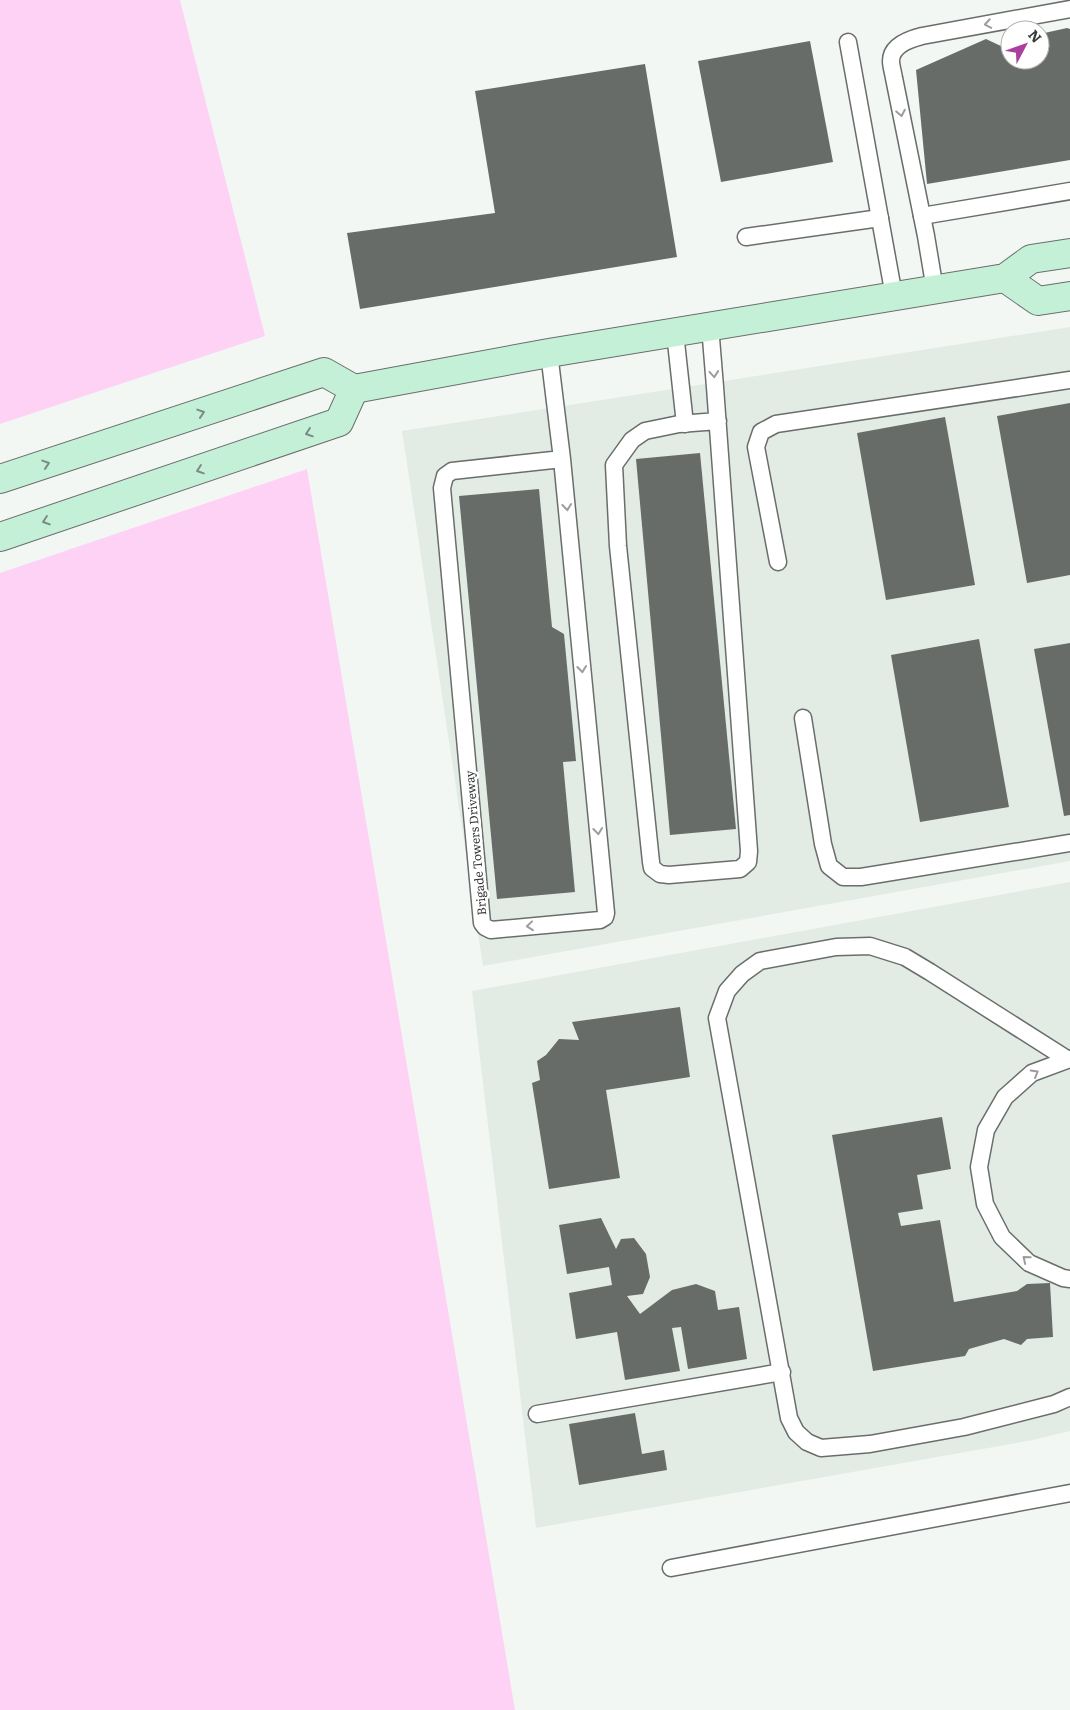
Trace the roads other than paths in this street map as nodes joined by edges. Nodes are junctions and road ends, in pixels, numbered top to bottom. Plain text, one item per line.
1 (1070, 9) edge
2 (848, 42) dead end
3 (1070, 191) edge
4 (922, 216) junction
5 (880, 218) junction
6 (746, 237) dead end
7 (1070, 253) edge
8 (1005, 278) junction
9 (935, 290) junction
10 (894, 296) junction
11 (1070, 296) edge
12 (710, 326) junction
13 (674, 333) junction
14 (549, 353) junction
15 (1070, 380) edge
16 (354, 390) junction
17 (718, 421) junction
18 (685, 424) junction
19 (562, 459) junction
20 (0, 479) edge
21 (0, 537) edge
22 (778, 562) dead end
23 (803, 718) dead end
24 (1070, 843) edge
25 (1069, 1059) edge
26 (1070, 1279) edge
27 (782, 1372) junction
28 (1070, 1397) edge
29 (537, 1414) dead end
30 (1070, 1493) edge
31 (671, 1568) dead end

1 -> 4 lane
2 - 5 lane
3 - 4 lane
4 - 9 lane
5 - 6 lane
5 - 10 lane
7 - 8 street
8 - 9 street
8 - 11 street
9 - 10 street
10 - 12 street
12 - 13 street
12 -> 17 lane
13 - 14 street
13 - 18 lane
14 - 16 street
14 - 19 lane, Brigade Towers Driveway
15 - 22 lane
20 -> 16 street
16 -> 21 street
17 - 18 lane
17 - 18 lane
19 -> 19 lane, Brigade Towers Driveway
23 - 24 lane
26 -> 25 lane
25 - 27 lane
27 - 28 lane
27 - 29 lane
30 - 31 lane

